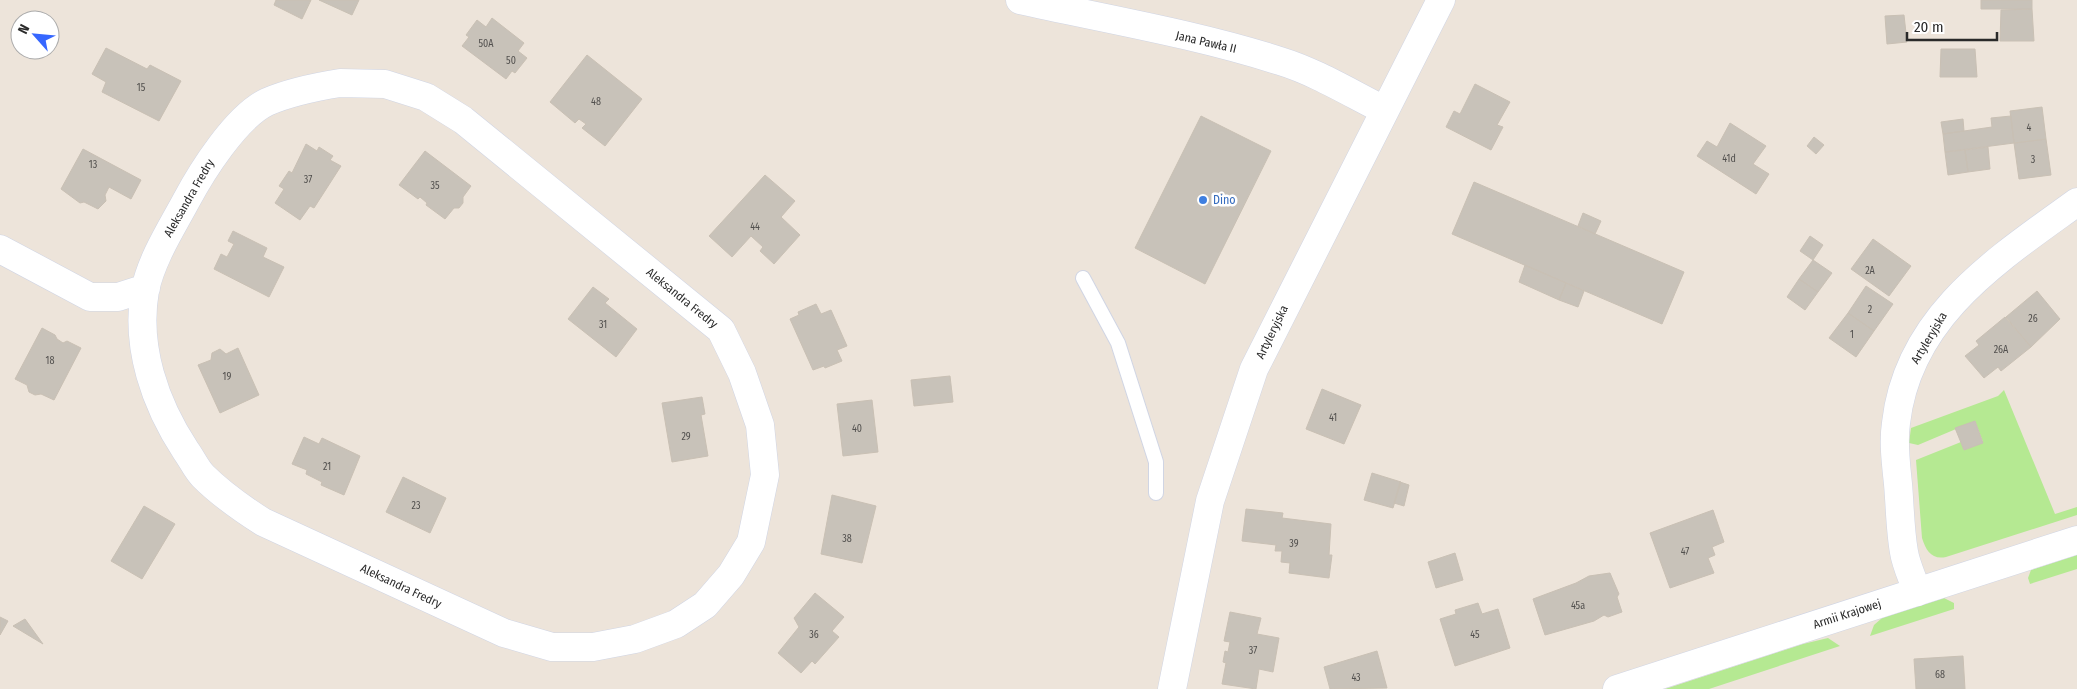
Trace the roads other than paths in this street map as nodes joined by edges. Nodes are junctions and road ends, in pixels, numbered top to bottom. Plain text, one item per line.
1 (1020, 0) edge
2 (1441, 0) edge
3 (1384, 110) junction
4 (2077, 202) edge
5 (0, 249) edge
6 (1084, 278) dead end
7 (146, 288) junction
8 (1156, 493) dead end
9 (2077, 540) edge
10 (1917, 592) junction
11 (1172, 689) edge
12 (1617, 689) edge

1 - 3 street, Jana Pawła II
2 - 3 street, Artyleryjska
3 - 11 street, Artyleryjska
4 - 10 street, Artyleryjska
5 - 7 street
6 - 8 lane
7 - 7 street, Aleksandra Fredry
9 - 10 street, Armii Krajowej
10 - 12 street, Armii Krajowej

